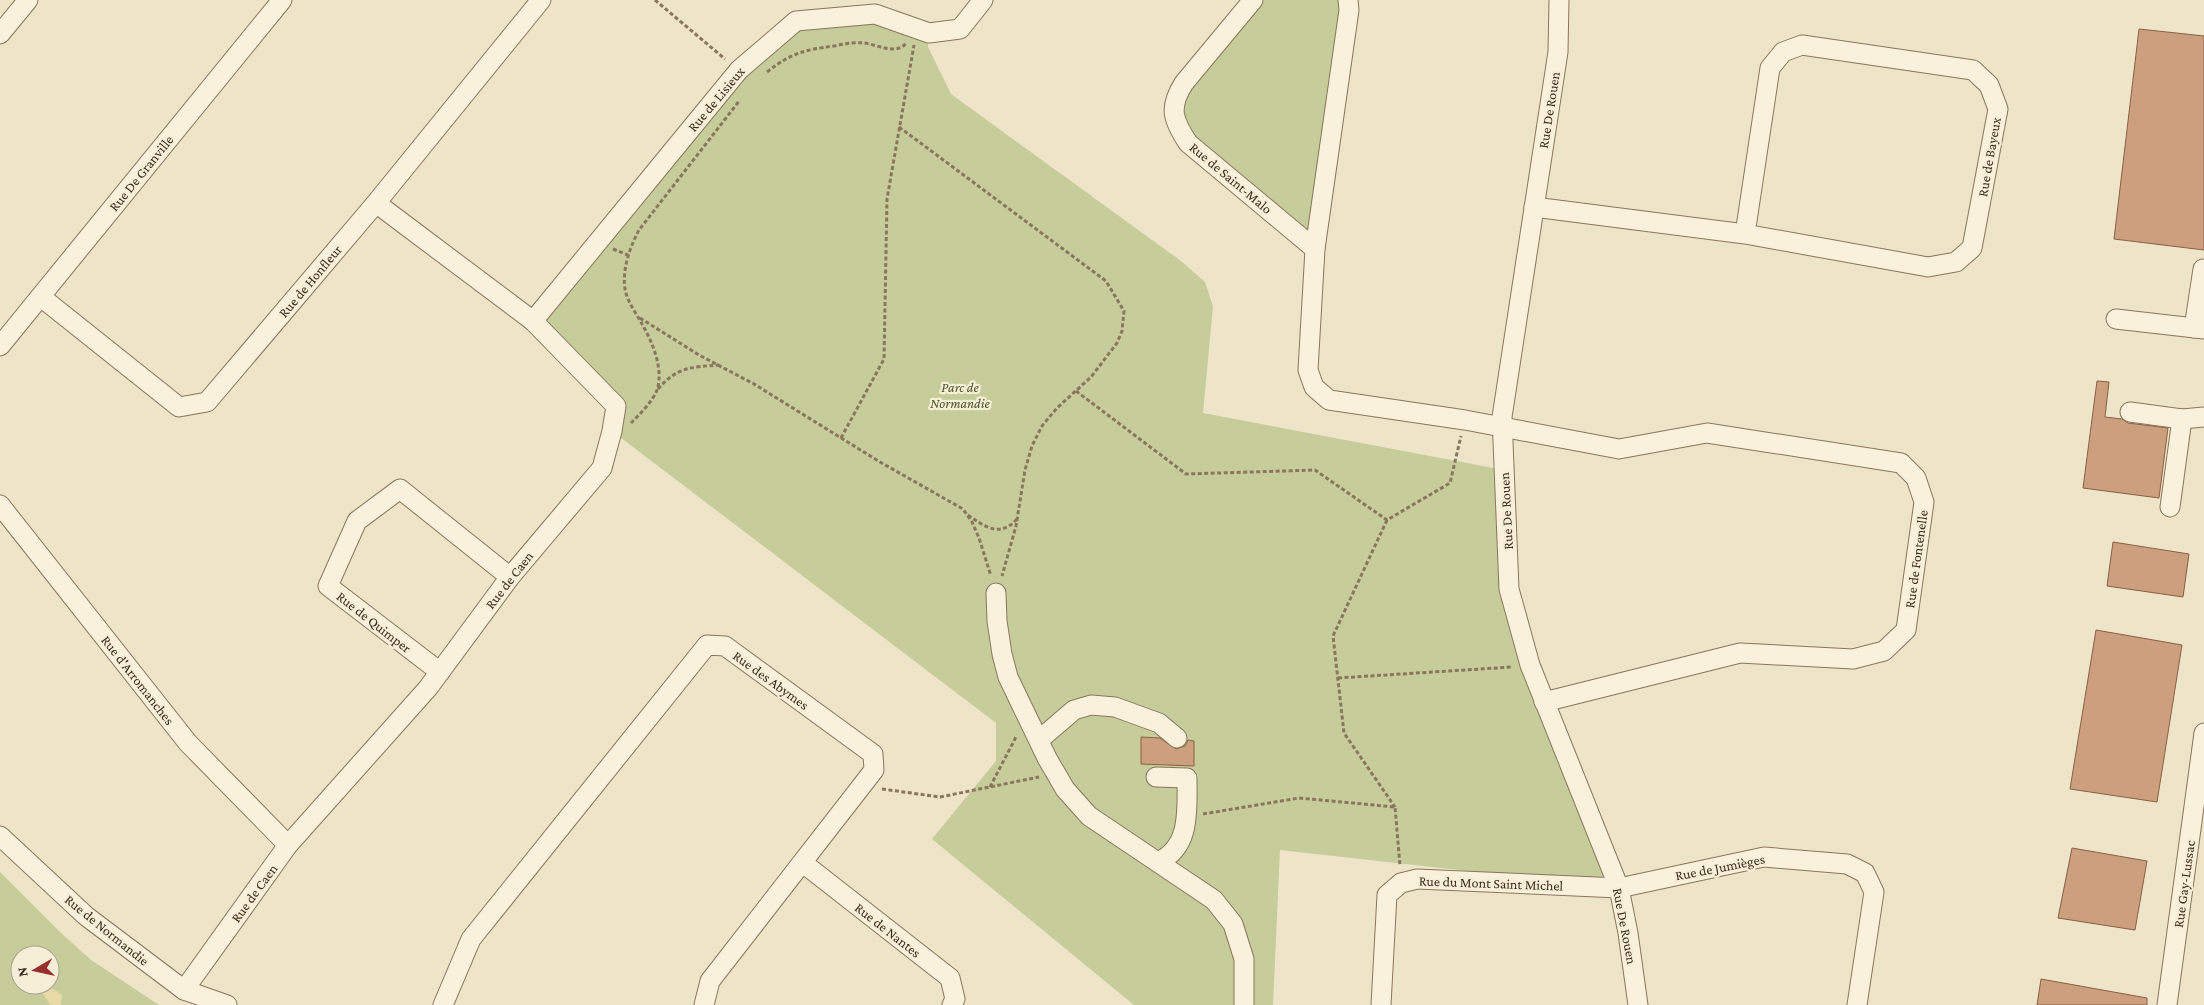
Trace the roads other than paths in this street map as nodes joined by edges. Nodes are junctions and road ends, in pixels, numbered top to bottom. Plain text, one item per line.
1 (28, 0) edge
2 (282, 0) edge
3 (541, 0) edge
4 (983, 0) edge
5 (1253, 0) edge
6 (1348, 0) edge
7 (1559, 0) edge
8 (0, 34) edge
9 (376, 203) junction
10 (1534, 207) junction
11 (1744, 234) junction
12 (1315, 249) junction
13 (2202, 269) dead end
14 (41, 297) junction
15 (2116, 319) dead end
16 (533, 321) junction
17 (2199, 329) edge
18 (0, 346) edge
19 (2130, 412) dead end
20 (2204, 417) edge
21 (2182, 418) junction
22 (1502, 427) junction
23 (0, 505) edge
24 (2170, 507) dead end
25 (510, 577) junction
26 (996, 593) road end
27 (440, 672) junction
28 (1544, 702) junction
29 (2204, 733) edge
30 (1177, 738) dead end
31 (1038, 740) junction
32 (1156, 777) dead end
33 (0, 836) edge
34 (288, 846) junction
35 (1158, 862) junction
36 (803, 863) junction
37 (1619, 888) junction
38 (184, 990) junction
39 (227, 1005) edge
40 (442, 1005) edge
41 (704, 1005) edge
42 (952, 1005) edge
43 (1244, 1005) edge
44 (1381, 1005) edge
45 (1638, 1005) edge
46 (1857, 1005) edge
47 (2167, 1005) edge

1 - 8 street
2 - 14 street, Rue De Granville
3 - 9 street, Rue de Honfleur
4 - 16 street, Rue de Lisieux
5 - 12 street, Rue de Saint-Malo
6 - 12 street
7 - 10 street, Rue De Rouen
9 - 14 street, Rue de Honfleur
9 - 16 street, Rue de Caen
10 - 11 street, Rue de Bayeux
10 - 22 street, Rue De Rouen
11 - 11 street, Rue de Bayeux
12 - 22 street
13 - 17 street
14 - 18 street, Rue De Granville
15 - 17 street
16 - 25 street, Rue de Caen
19 - 21 street
20 - 21 street
21 - 24 street
22 - 28 street, Rue De Rouen
22 - 28 street, Rue de Fontenelle
23 - 34 street, Rue d'Arromanches
25 - 27 street, Rue de Caen
25 - 27 street, Rue de Quimper
26 - 31 street
27 - 34 street, Rue de Caen
28 - 37 street, Rue De Rouen
29 - 47 street, Rue Gay-Lussac
30 - 31 street
31 - 35 street
32 - 35 street
33 - 38 street, Rue de Normandie
34 - 38 street, Rue de Caen
35 - 43 street
36 - 40 street, Rue des Abymes
36 - 41 street, Rue des Abymes
36 - 42 street, Rue de Nantes
37 - 44 street, Rue du Mont Saint Michel
37 - 45 street, Rue De Rouen
37 - 46 street, Rue de Jumièges
38 - 39 street, Rue de Normandie

